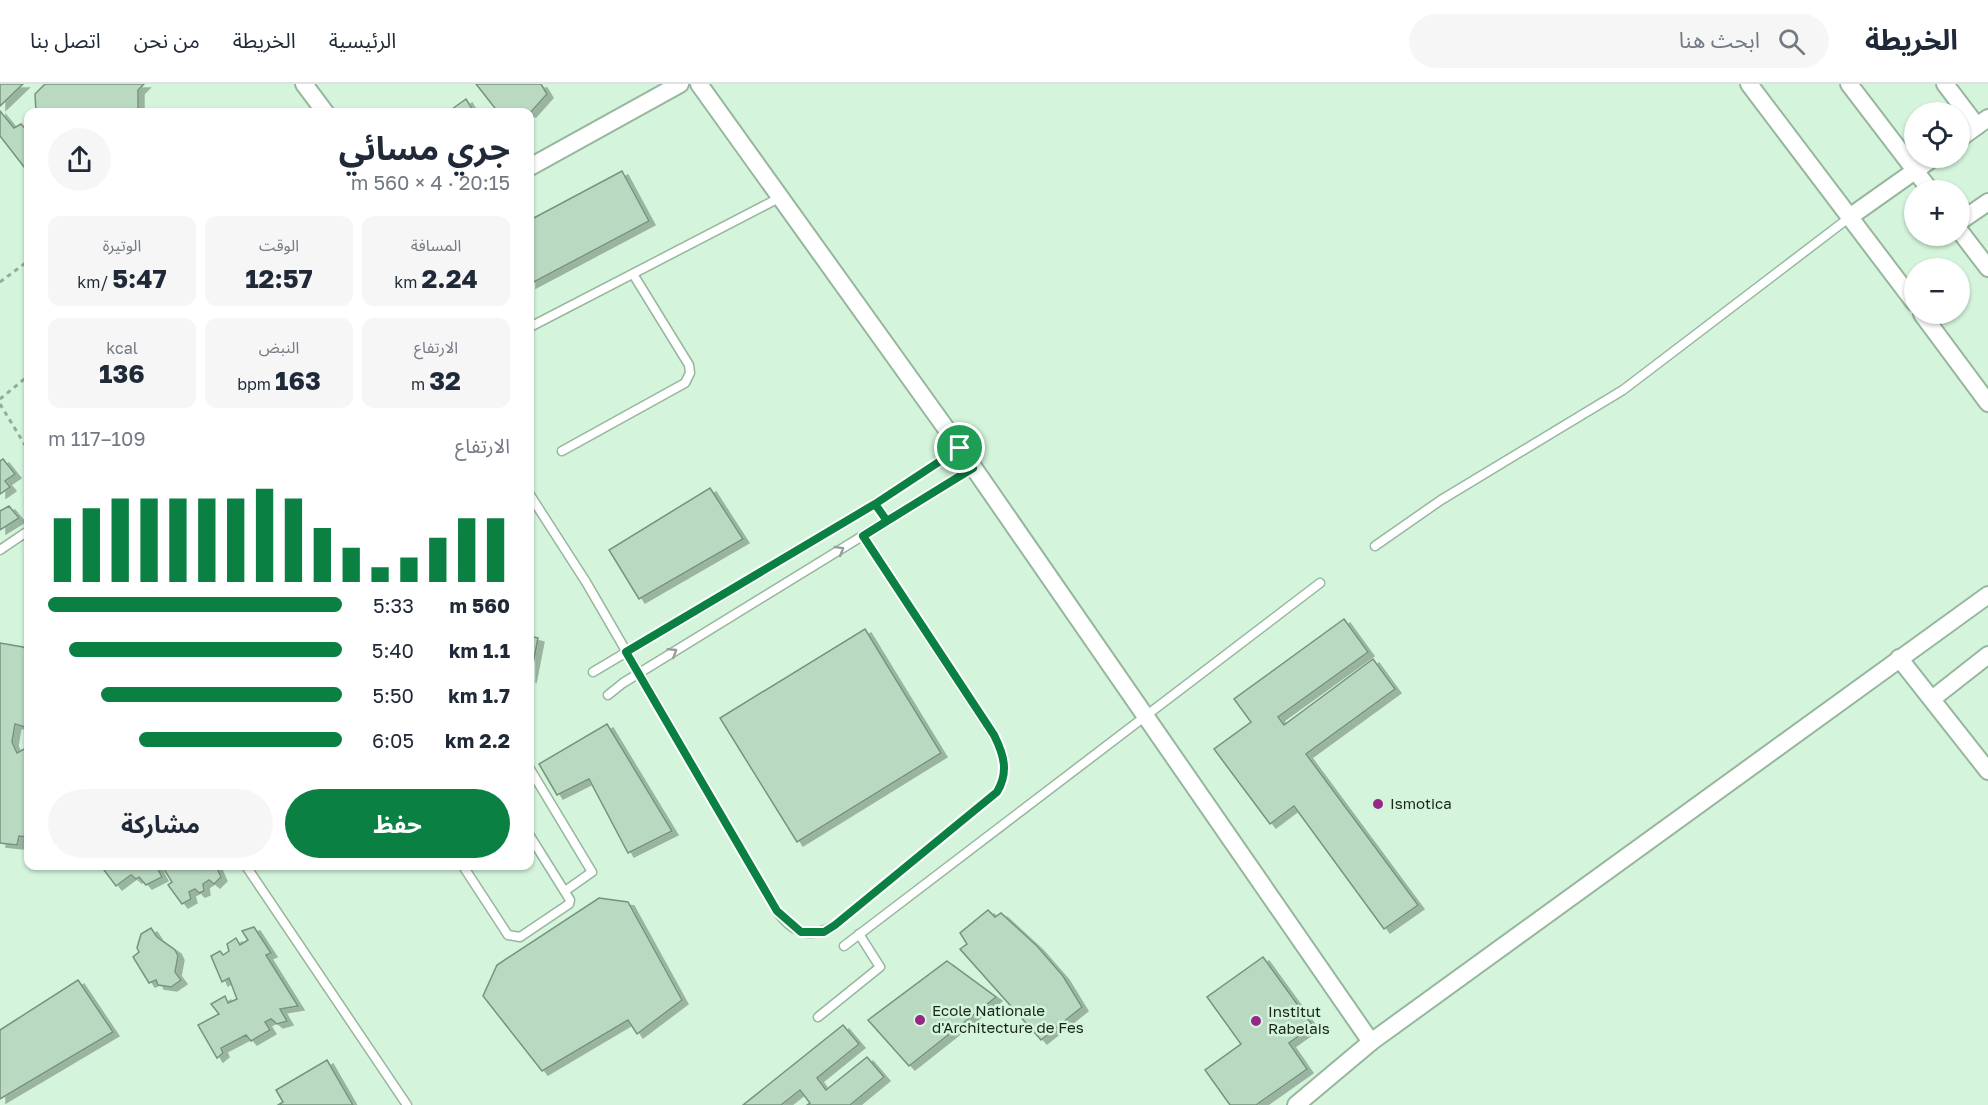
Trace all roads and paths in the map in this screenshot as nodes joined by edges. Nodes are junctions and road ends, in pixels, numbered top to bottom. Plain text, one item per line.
1 (304, 84) edge
2 (680, 84) edge
3 (699, 84) edge
4 (1749, 84) edge
5 (1849, 84) edge
6 (1945, 84) edge
7 (322, 108) edge
8 (1983, 122) edge
9 (1970, 131) edge
10 (534, 165) edge
11 (1918, 168) edge
12 (1915, 170) junction
13 (1922, 180) edge
14 (781, 196) junction
15 (1988, 202) edge
16 (1970, 214) edge
17 (1851, 216) junction
18 (1970, 244) edge
19 (24, 264) edge
20 (1988, 268) edge
21 (633, 274) junction
22 (0, 282) edge
23 (1904, 288) edge
24 (1929, 324) edge
25 (534, 325) edge
26 (24, 379) edge
27 (0, 399) edge
28 (1988, 403) edge
29 (0, 404) edge
30 (24, 443) edge
31 (960, 448) junction
32 (562, 451) dead end
33 (973, 468) junction
34 (534, 502) edge
35 (875, 504) junction
36 (887, 521) junction
37 (24, 536) edge
38 (863, 536) junction
39 (1375, 546) dead end
40 (0, 550) edge
41 (1320, 583) dead end
42 (1988, 595) edge
43 (626, 652) junction
44 (1988, 656) edge
45 (1899, 658) junction
46 (593, 672) dead end
47 (639, 674) junction
48 (608, 695) dead end
49 (1932, 699) junction
50 (1145, 715) junction
51 (1988, 771) edge
52 (534, 775) edge
53 (534, 842) edge
54 (249, 870) edge
55 (466, 870) edge
56 (565, 891) junction
57 (859, 934) junction
58 (844, 946) dead end
59 (818, 1017) dead end
60 (1371, 1042) junction
61 (407, 1105) edge
62 (1296, 1105) edge

1 - 7 street
2 - 10 street
3 - 14 street
4 - 17 street
5 - 12 street
6 - 8 street
8 - 9 street
11 - 12 street
12 - 13 street
12 - 17 street
14 - 21 lane
14 - 31 street
15 - 16 street
17 - 23 street
17 - 39 lane
18 - 20 street
19 - 22 path
21 - 25 lane
21 - 32 lane
24 - 28 street
26 - 27 path
29 - 30 path
31 - 33 street
31 - 35 lane
33 - 36 lane
33 - 50 street
34 - 43 lane
35 - 36 lane
35 - 43 lane
36 - 38 lane
37 - 40 lane
47 -> 38 lane
38 - 47 lane
41 - 50 lane
42 - 45 street
43 - 46 lane
43 - 47 lane
44 - 49 street
45 - 49 street
45 - 60 street
47 - 48 lane
49 - 51 street
50 - 57 lane
50 - 60 street
52 - 56 lane
53 - 56 lane
54 - 61 lane
55 - 56 lane
57 - 58 lane
57 - 59 lane
60 - 62 street

